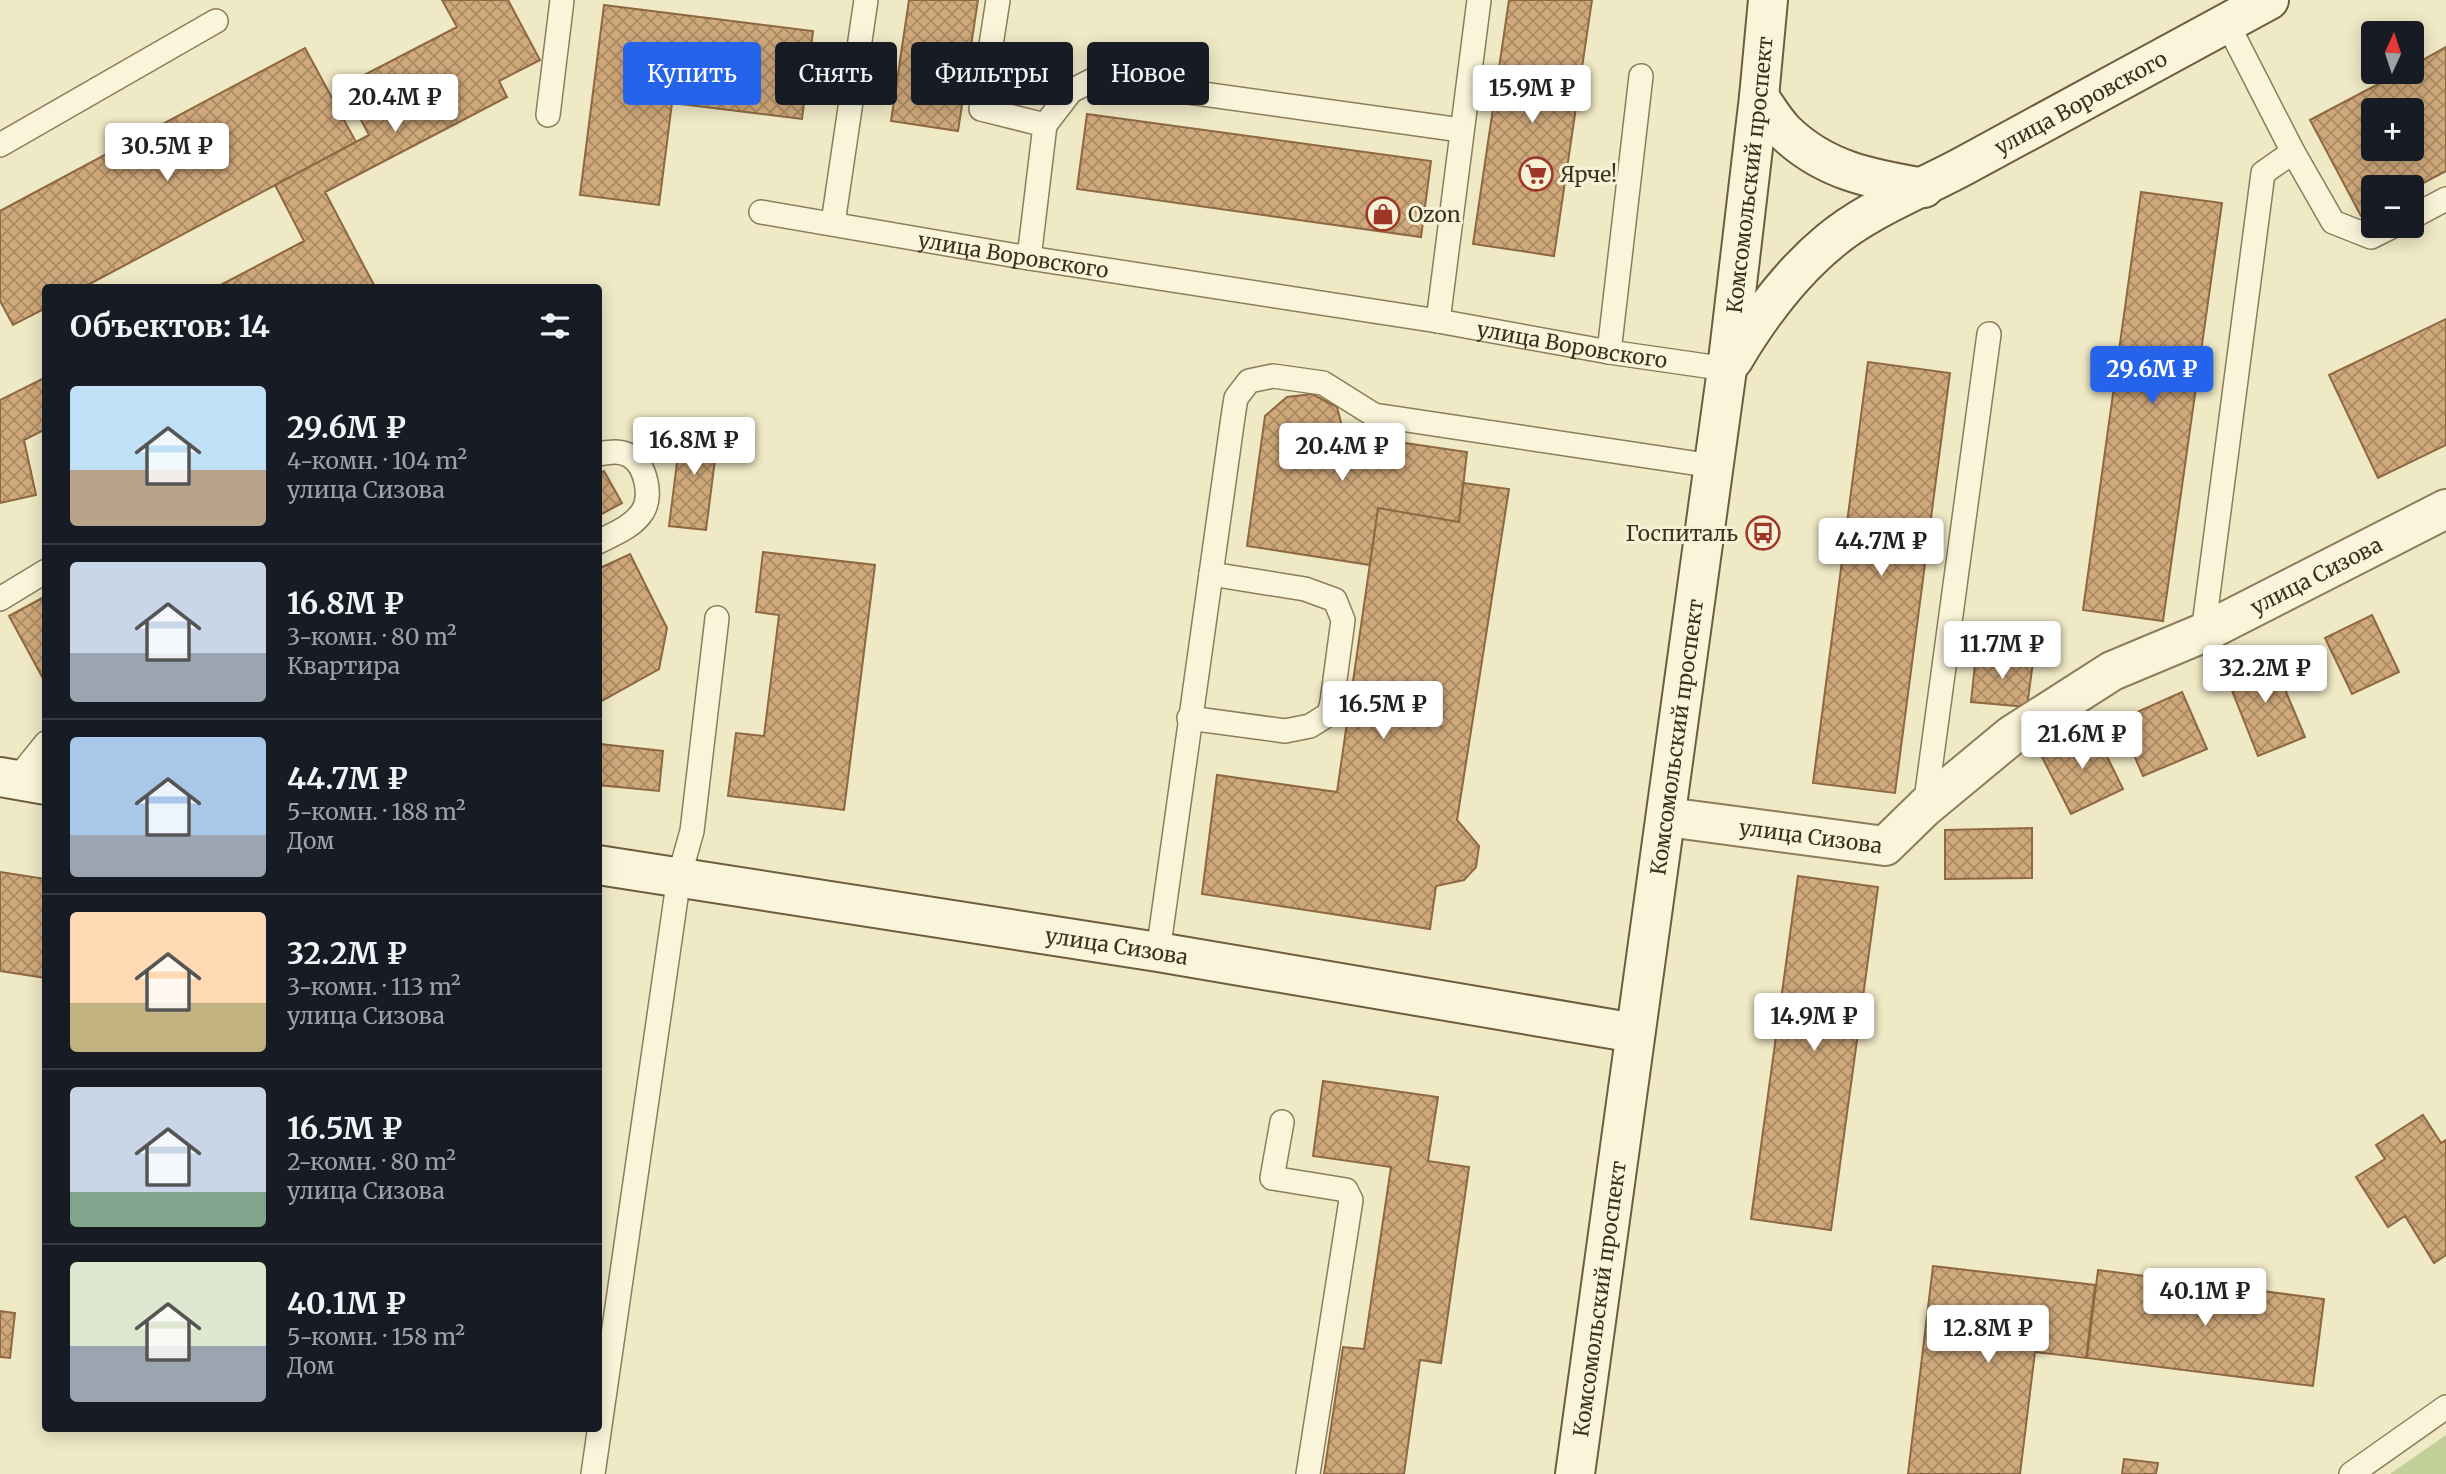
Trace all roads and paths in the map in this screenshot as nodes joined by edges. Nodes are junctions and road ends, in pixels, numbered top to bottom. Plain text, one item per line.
1 (562, 0) edge
2 (866, 0) edge
3 (998, 0) edge
4 (1479, 0) edge
5 (1768, 0) edge
6 (2269, 0) edge
7 (216, 20) dead end
8 (2227, 23) junction
9 (1642, 76) dead end
10 (1759, 97) junction
11 (548, 115) dead end
12 (1045, 125) junction
13 (1461, 130) junction
14 (0, 145) edge
15 (2293, 152) junction
16 (1924, 188) junction
17 (2446, 200) edge
18 (2424, 211) edge
19 (761, 212) dead end
20 (832, 223) junction
21 (2361, 233) edge
22 (1029, 258) junction
23 (1438, 321) junction
24 (1989, 334) dead end
25 (1609, 352) junction
26 (1727, 369) junction
27 (602, 453) edge
28 (1713, 466) junction
29 (2446, 509) edge
30 (602, 540) edge
31 (42, 573) edge
32 (1211, 574) junction
33 (0, 599) edge
34 (717, 618) dead end
35 (2203, 633) junction
36 (1189, 718) junction
37 (42, 749) edge
38 (20, 781) edge
39 (1925, 807) junction
40 (1667, 817) junction
41 (602, 866) edge
42 (679, 877) junction
43 (1158, 953) junction
44 (1635, 1033) junction
45 (1282, 1122) dead end
46 (2446, 1407) edge
47 (602, 1412) edge
48 (599, 1432) edge
49 (593, 1474) edge
50 (1308, 1474) edge
51 (1575, 1474) edge
52 (2351, 1474) edge

1 - 11 lane
2 - 20 lane
3 - 12 lane
4 - 13 lane
5 - 10 main road, Комсомольский проспект
6 - 8 main road, улица Воровского
7 - 14 lane
8 - 15 lane
8 - 16 main road, улица Воровского
9 - 25 lane
10 - 16 main road
10 - 26 main road, Комсомольский проспект
12 - 13 lane
12 - 22 lane
13 - 23 lane
15 - 21 lane
15 - 35 lane
16 - 26 main road, улица Воровского
17 - 18 lane
19 - 20 lane, улица Воровского
20 - 22 lane, улица Воровского
22 - 23 lane, улица Воровского
23 - 25 lane, улица Воровского
24 - 39 lane
25 - 26 lane, улица Воровского
26 - 28 main road, Комсомольский проспект
27 - 30 lane
28 - 32 lane
28 - 40 main road, Комсомольский проспект
29 - 35 main road, улица Сизова
31 - 33 lane
32 - 36 lane
32 - 36 lane
34 - 42 lane
35 - 39 main road, улица Сизова
36 - 43 lane
37 - 38 lane
39 - 40 main road, улица Сизова
40 - 44 main road, Комсомольский проспект
41 - 42 main road, улица Сизова
42 - 43 main road, улица Сизова
42 - 47 lane
43 - 44 main road, улица Сизова
44 - 51 main road, Комсомольский проспект
45 - 50 lane
46 - 52 lane
48 - 49 lane

